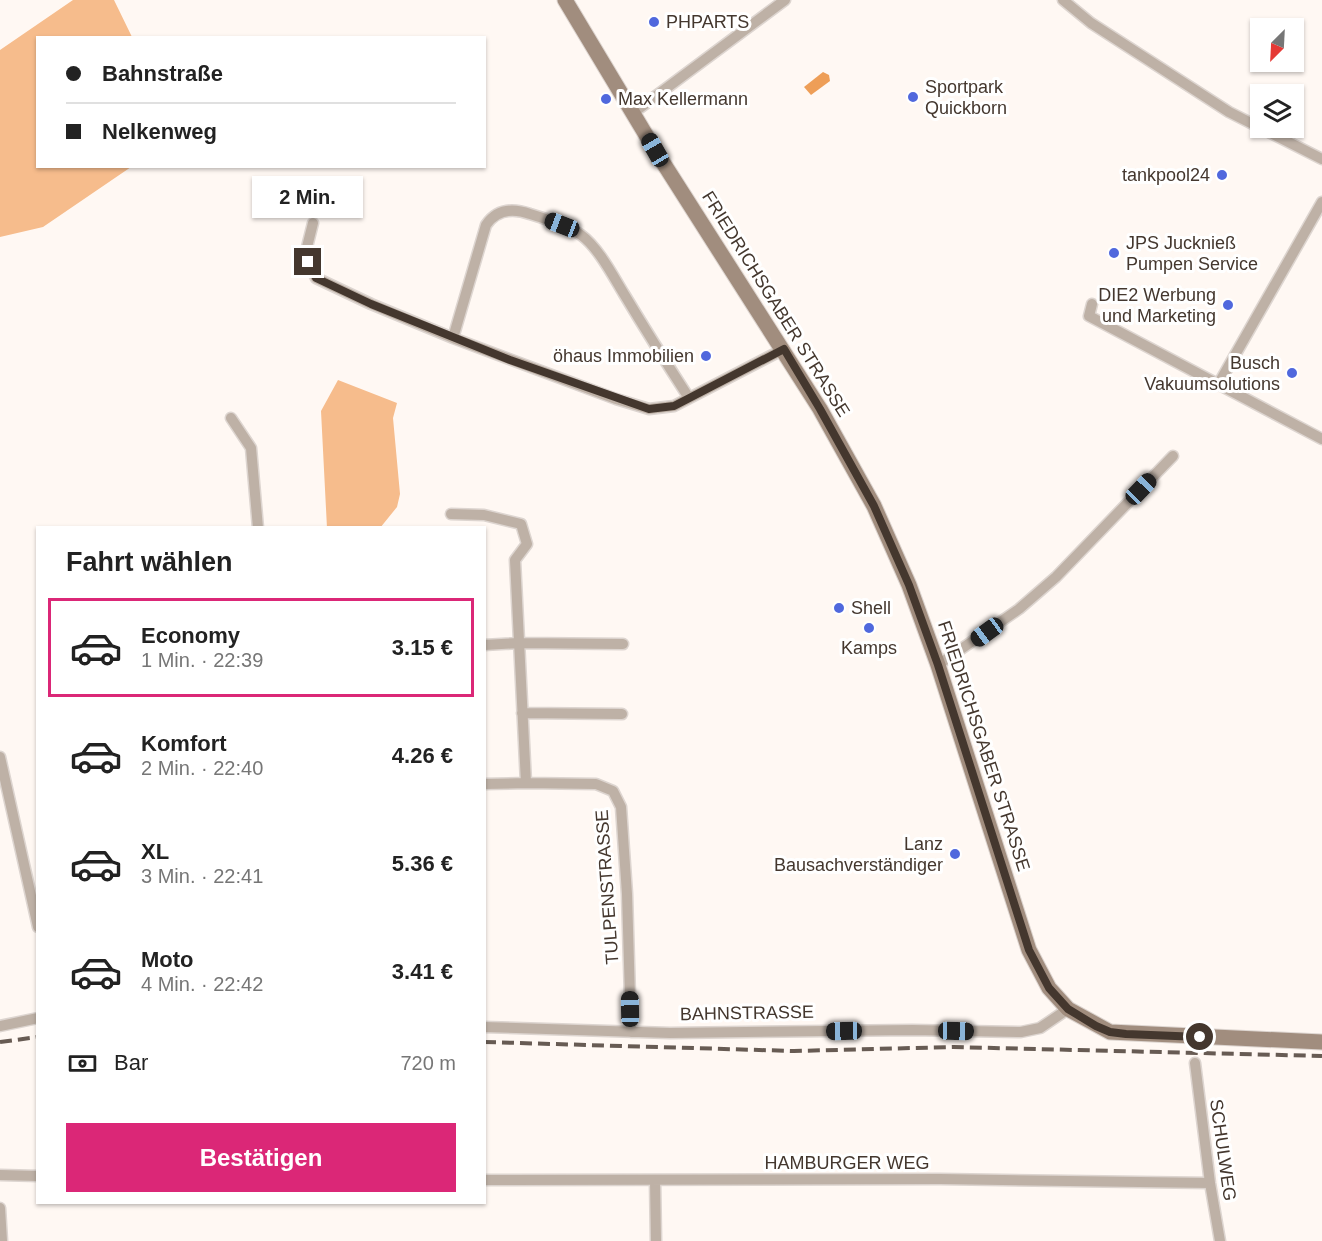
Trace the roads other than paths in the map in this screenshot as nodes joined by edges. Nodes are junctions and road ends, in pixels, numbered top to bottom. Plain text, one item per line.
1 (565, 0) edge
2 (785, 0) edge
3 (1063, 0) edge
4 (633, 113) junction
5 (1322, 159) edge
6 (1322, 202) edge
7 (313, 223) dead end
8 (1092, 304) dead end
9 (453, 338) junction
10 (784, 349) junction
11 (1218, 385) junction
12 (689, 398) junction
13 (231, 418) dead end
14 (1322, 439) edge
15 (1173, 456) dead end
16 (451, 514) dead end
17 (258, 526) edge
18 (519, 643) junction
19 (623, 644) dead end
20 (486, 645) edge
21 (938, 665) junction
22 (522, 713) junction
23 (622, 714) dead end
24 (0, 757) edge
25 (526, 783) junction
26 (486, 784) edge
27 (36, 918) edge
28 (1068, 1009) junction
29 (36, 1018) edge
30 (0, 1026) edge
31 (486, 1027) edge
32 (631, 1032) junction
33 (1322, 1042) edge
34 (1195, 1064) dead end
35 (0, 1175) edge
36 (36, 1176) edge
37 (486, 1179) edge
38 (655, 1180) junction
39 (1210, 1183) junction
40 (0, 1208) edge
41 (2, 1241) edge
42 (656, 1241) edge
43 (1220, 1241) edge

1 - 4 main road, FRIEDRICHSGABER STRASSE
2 - 4 street
3 - 5 street
4 - 10 main road, FRIEDRICHSGABER STRASSE
6 - 11 street
7 - 9 street
8 - 11 street
9 - 12 street
9 - 12 street
10 - 12 street
10 - 21 main road, FRIEDRICHSGABER STRASSE
11 - 14 street
13 - 17 street
15 - 21 street
16 - 18 street
18 - 19 street
18 - 20 street
18 - 22 street
21 - 28 main road, FRIEDRICHSGABER STRASSE
22 - 23 street
22 - 25 street
24 - 27 street
25 - 26 street, TULPENSTRASSE
25 - 32 street, TULPENSTRASSE
28 - 32 street, BAHNSTRASSE
28 - 33 main road
29 - 30 street
31 - 32 street, BAHNSTRASSE
34 - 39 street, SCHULWEG
35 - 36 street
37 - 38 street, HAMBURGER WEG
38 - 39 street, HAMBURGER WEG
38 - 42 street
39 - 43 street, SCHULWEG
40 - 41 street

